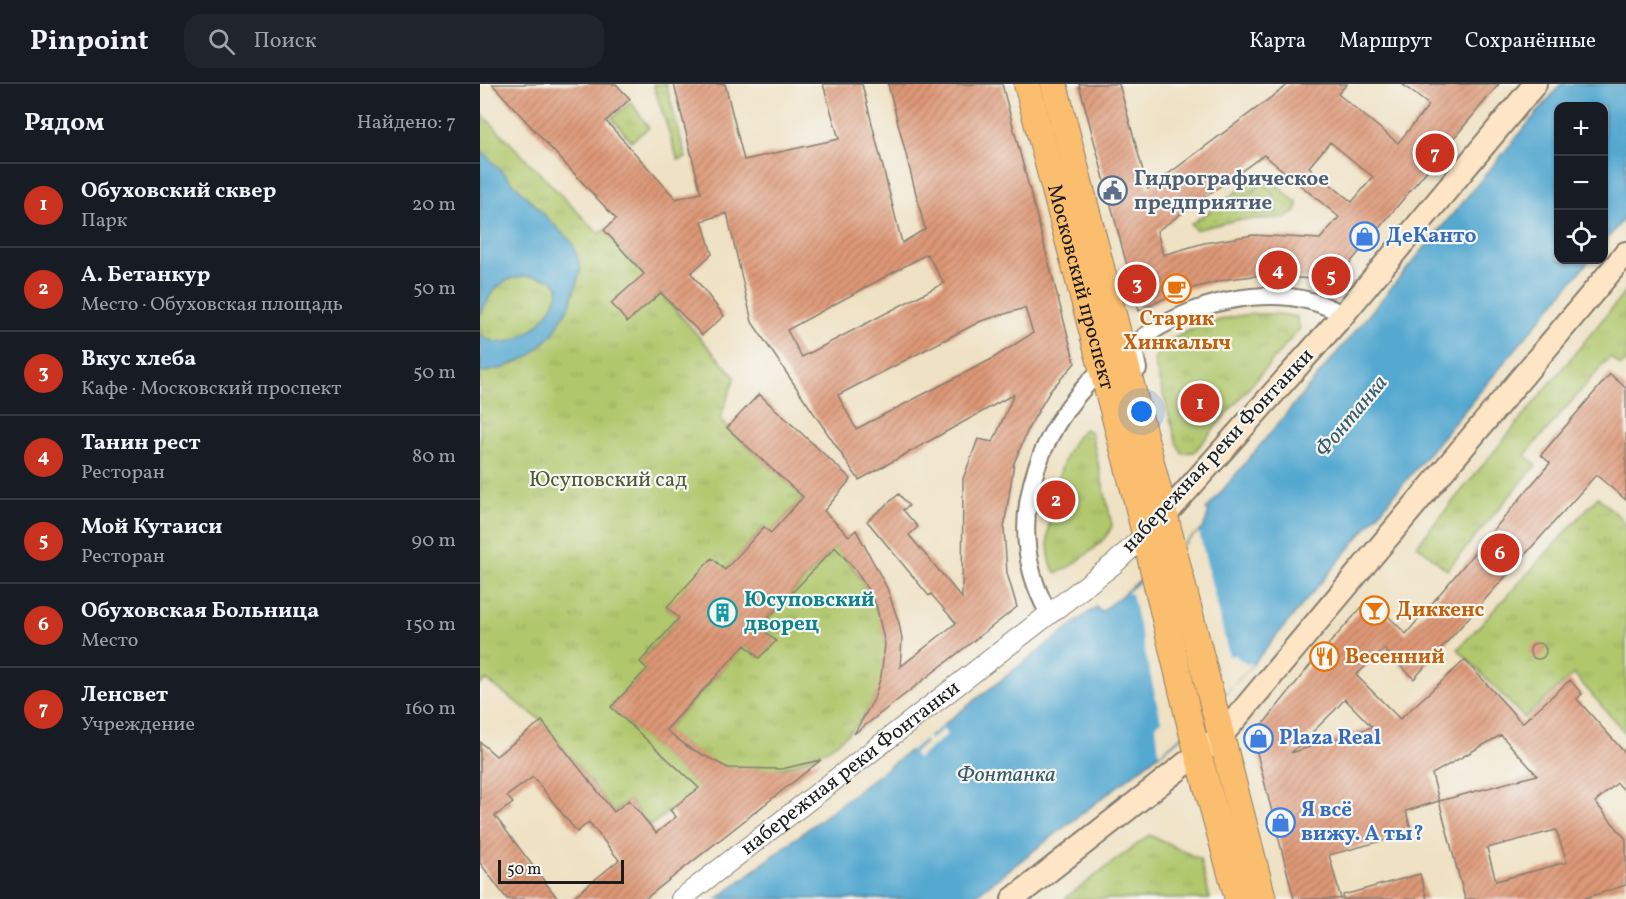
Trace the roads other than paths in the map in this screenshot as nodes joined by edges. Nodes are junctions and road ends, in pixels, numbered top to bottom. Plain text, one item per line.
1 (1026, 84) edge
2 (1054, 84) edge
3 (1535, 84) edge
4 (1626, 253) edge
5 (1343, 315) junction
6 (1102, 369) junction
7 (1149, 456) junction
8 (1165, 515) junction
9 (1145, 534) junction
10 (1049, 614) junction
11 (1222, 735) junction
12 (1199, 756) junction
13 (681, 899) edge
14 (1013, 899) edge
15 (1238, 899) edge
16 (1263, 899) edge

1 - 6 main road, Московский проспект
2 - 7 main road, Московский проспект
3 - 5 main road, набережная реки Фонтанки
4 - 11 main road
5 - 7 street
5 - 8 main road, набережная реки Фонтанки
6 - 9 main road, Московский проспект
6 - 10 street
7 - 8 main road, Московский проспект
8 - 9 street, набережная реки Фонтанки
8 - 11 main road, Московский проспект
9 - 10 street, набережная реки Фонтанки
9 - 12 main road, Московский проспект
10 - 13 street, набережная реки Фонтанки
11 - 12 main road
11 - 16 main road
12 - 14 main road
12 - 15 main road

